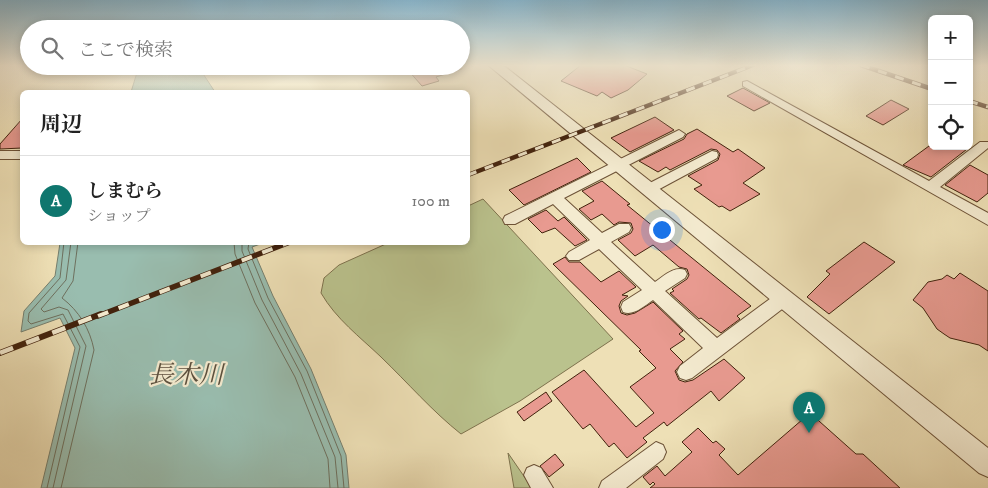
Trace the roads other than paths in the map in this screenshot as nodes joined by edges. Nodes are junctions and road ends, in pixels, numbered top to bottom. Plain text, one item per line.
1 (522, 88) edge
2 (754, 88) edge
3 (679, 134) dead end
4 (984, 145) dead end
5 (0, 155) edge
6 (20, 155) edge
7 (712, 155) dead end
8 (616, 166) junction
9 (930, 187) junction
10 (647, 190) junction
11 (554, 197) junction
12 (510, 220) dead end
13 (988, 220) edge
14 (624, 228) dead end
15 (600, 241) junction
16 (574, 256) dead end
17 (679, 274) dead end
18 (653, 291) junction
19 (784, 298) junction
20 (629, 307) dead end
21 (716, 349) junction
22 (686, 372) dead end
23 (656, 452) dead end
24 (988, 464) edge
25 (609, 488) edge

1 - 8 street
2 - 9 street
3 - 8 street
4 - 9 street
5 - 6 street
7 - 10 street
8 - 10 street
8 - 11 street
9 - 13 street
10 - 19 street
11 - 12 street
11 - 15 street
14 - 15 street
15 - 16 street
15 - 18 street
17 - 18 street
18 - 20 street
18 - 21 street
19 - 21 street
19 - 24 street
21 - 22 street
23 - 25 street

